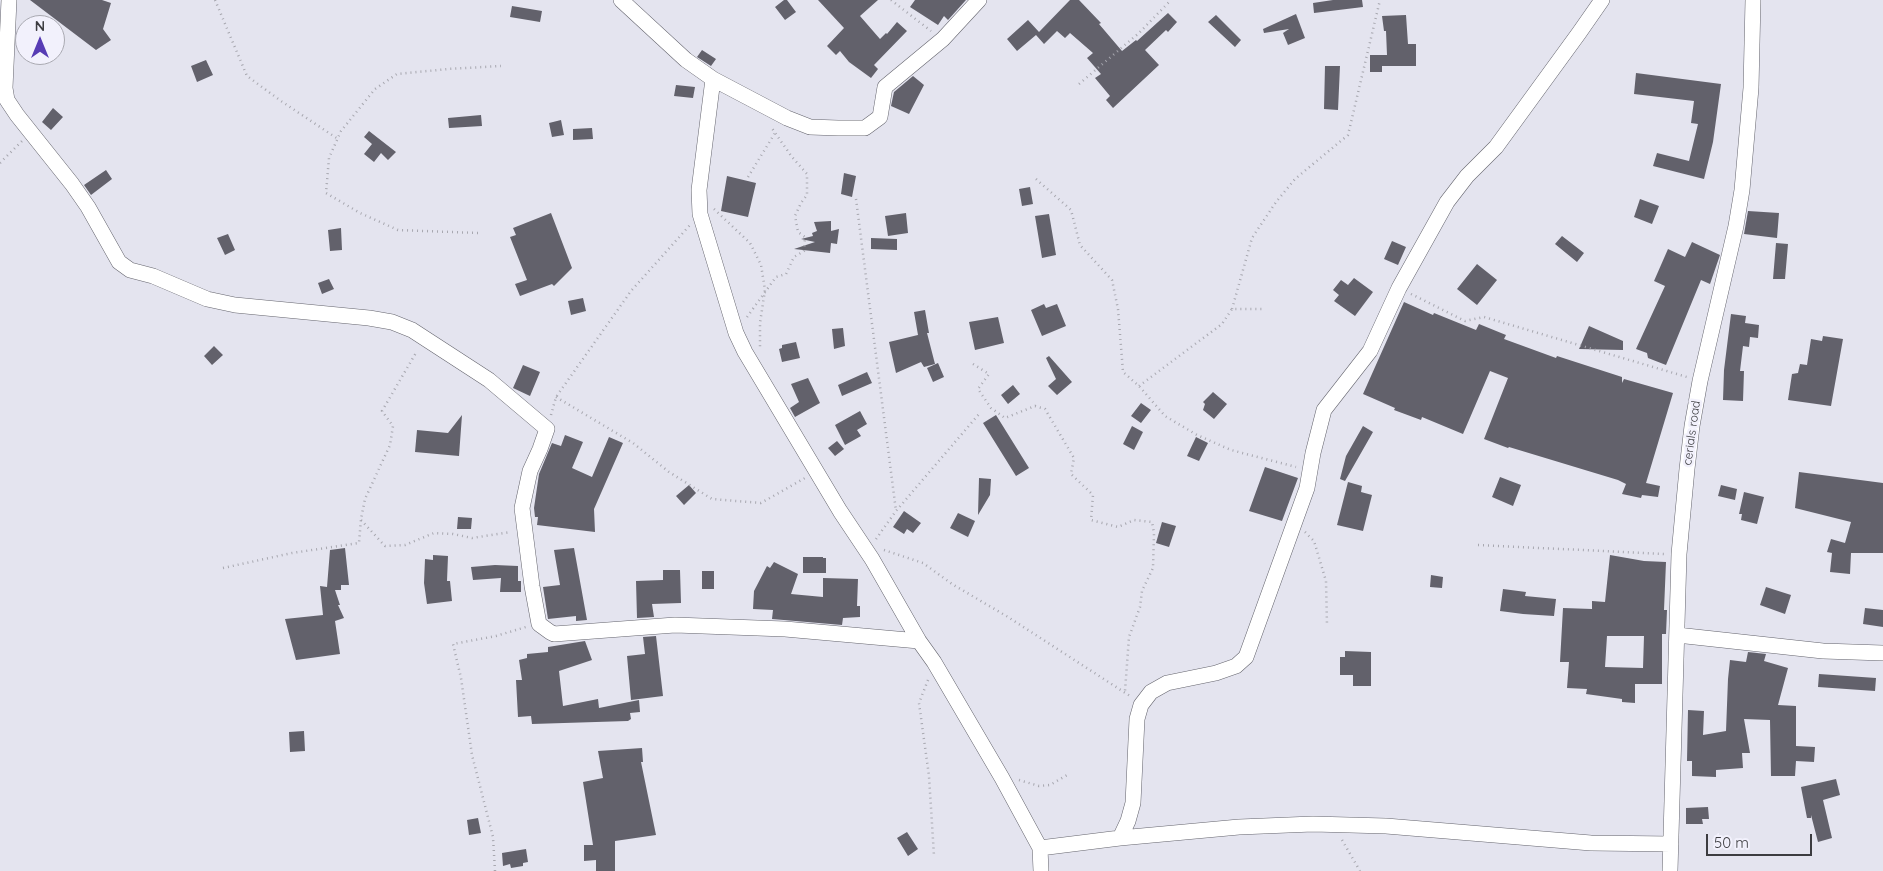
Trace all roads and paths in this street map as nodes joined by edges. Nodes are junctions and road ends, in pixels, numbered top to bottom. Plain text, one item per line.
1 (9, 0) edge
2 (215, 0) edge
3 (621, 0) edge
4 (891, 0) edge
5 (980, 0) edge
6 (1171, 0) edge
7 (1380, 0) edge
8 (1602, 0) edge
9 (1753, 0) edge
10 (943, 39) junction
11 (501, 66) dead end
12 (713, 79) junction
13 (1079, 84) dead end
14 (769, 124) dead end
15 (31, 132) junction
16 (776, 133) junction
17 (338, 139) junction
18 (0, 163) edge
19 (748, 177) dead end
20 (1036, 179) dead end
21 (698, 190) junction
22 (856, 199) dead end
23 (700, 214) junction
24 (478, 233) dead end
25 (1399, 288) junction
26 (764, 296) junction
27 (1232, 308) junction
28 (1264, 309) dead end
29 (736, 333) junction
30 (426, 337) junction
31 (760, 351) dead end
32 (973, 364) dead end
33 (1700, 381) junction
34 (1139, 386) junction
35 (556, 396) junction
36 (979, 414) dead end
37 (547, 429) junction
38 (817, 471) junction
39 (1310, 471) junction
40 (896, 511) junction
41 (361, 519) junction
42 (1294, 522) junction
43 (524, 529) junction
44 (1478, 545) dead end
45 (871, 552) junction
46 (1679, 554) junction
47 (223, 568) dead end
48 (539, 624) junction
49 (1327, 625) dead end
50 (1677, 635) junction
51 (919, 641) junction
52 (1883, 653) edge
53 (934, 662) junction
54 (1125, 691) junction
55 (1141, 705) junction
56 (1069, 774) dead end
57 (1002, 778) junction
58 (1334, 825) junction
59 (1120, 838) junction
60 (1671, 844) junction
61 (1040, 848) junction
62 (934, 856) dead end
63 (495, 871) edge
64 (1041, 871) edge
65 (1360, 871) edge
66 (1670, 871) edge

1 - 15 street
2 - 17 path
3 - 12 street
4 - 10 path
5 - 10 street
6 - 13 path
7 - 27 path
8 - 25 street
9 - 33 street, cerials road
10 - 12 street
11 - 17 path
12 - 21 street
14 - 16 path
15 - 18 path
15 - 30 street
16 - 19 path
16 - 26 path
17 - 24 path
20 - 34 path
21 - 23 street
21 - 26 path
22 - 40 path
23 - 29 street
23 - 35 path
25 - 33 path
25 - 39 street
26 - 29 path
26 - 31 path
27 - 28 path
27 - 34 path
29 - 38 street
30 - 37 street
30 - 41 path
32 - 54 path
33 - 46 street, cerials road
34 - 39 path
35 - 37 path
35 - 38 path
36 - 40 path
37 - 43 street
38 - 45 street
39 - 42 street
40 - 45 path
41 - 43 path
41 - 47 path
42 - 49 path
42 - 55 street
43 - 48 street
44 - 46 path
45 - 51 street
45 - 54 path
46 - 50 street, cerials road
48 - 51 street
48 - 63 path
50 - 52 street
50 - 60 street, cerials road
51 - 53 street
53 - 57 street
53 - 62 path
54 - 55 path
55 - 59 street
56 - 57 path
57 - 61 street
58 - 59 street
58 - 60 street
58 - 65 path
59 - 61 street
60 - 66 street, cerials road
61 - 64 street

